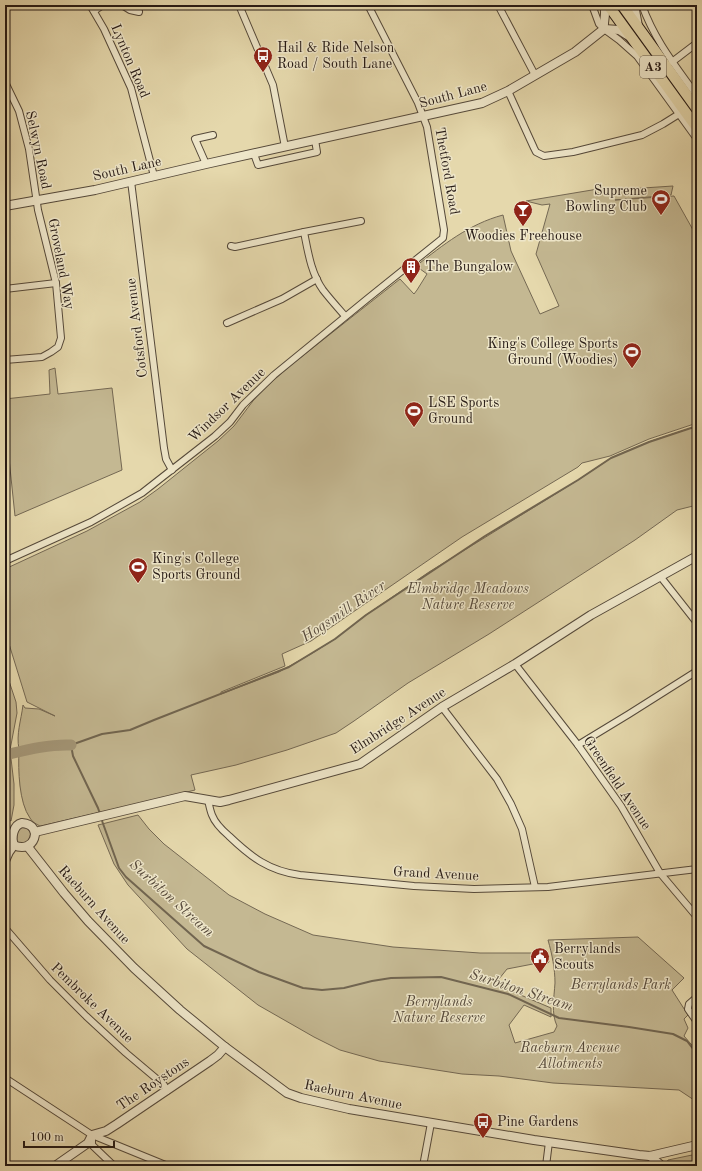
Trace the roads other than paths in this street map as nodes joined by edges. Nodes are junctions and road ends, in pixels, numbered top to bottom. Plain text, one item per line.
1 (90, 5) edge
2 (103, 5) edge
3 (122, 5) edge
4 (239, 5) edge
5 (368, 5) edge
6 (498, 5) edge
7 (592, 5) edge
8 (604, 5) edge
9 (608, 5) edge
10 (622, 5) edge
11 (634, 5) edge
12 (642, 5) edge
13 (94, 11) junction
14 (138, 12) dead end
15 (638, 27) junction
16 (604, 29) junction
17 (632, 38) junction
18 (697, 43) edge
19 (672, 62) junction
20 (535, 75) junction
21 (5, 82) edge
22 (508, 91) junction
23 (697, 96) edge
24 (697, 109) edge
25 (679, 114) junction
26 (424, 116) junction
27 (697, 128) edge
28 (213, 135) dead end
29 (697, 139) edge
30 (315, 140) junction
31 (285, 147) junction
32 (254, 154) junction
33 (206, 164) junction
34 (154, 176) junction
35 (131, 181) junction
36 (37, 201) junction
37 (5, 206) edge
38 (361, 221) dead end
39 (304, 232) junction
40 (444, 235) joint
41 (231, 246) dead end
42 (317, 279) junction
43 (56, 283) junction
44 (5, 288) edge
45 (345, 316) junction
46 (227, 322) dead end
47 (5, 360) edge
48 (172, 470) junction
49 (697, 556) edge
50 (5, 561) edge
51 (660, 576) junction
52 (697, 623) edge
53 (515, 664) junction
54 (697, 671) edge
55 (442, 707) junction
56 (578, 745) junction
57 (208, 800) junction
58 (35, 832) junction
59 (14, 846) junction
60 (28, 847) junction
61 (5, 861) edge
62 (697, 869) edge
63 (660, 873) junction
64 (535, 887) junction
65 (697, 917) edge
66 (5, 928) edge
67 (697, 997) edge
68 (697, 1022) edge
69 (225, 1047) junction
70 (5, 1078) edge
71 (167, 1091) junction
72 (431, 1123) junction
73 (92, 1135) junction
74 (549, 1142) junction
75 (697, 1145) edge
76 (650, 1156) junction
77 (55, 1166) edge
78 (114, 1166) edge
79 (168, 1166) edge
80 (423, 1166) edge
81 (546, 1166) edge
82 (662, 1166) edge

1 - 13 street, Lynton Road
2 - 13 street
3 - 14 street
4 - 31 street
5 - 26 street, Thetford Road
6 - 20 street
7 - 16 street
8 - 16 street
9 - 17 highway, A3
10 - 15 highway, A3
11 - 15 street
12 - 19 street
13 - 34 street, Lynton Road
15 - 24 highway, A3
16 - 17 street
16 - 20 street, South Lane
16 - 25 street
17 - 27 highway, A3
18 - 19 street
19 - 23 street
20 - 22 street, South Lane
21 - 36 street, Selwyn Road
22 - 25 street
22 - 26 street, South Lane
25 - 29 street
26 - 30 street, South Lane
26 - 40 street, Thetford Road
28 - 33 street
30 - 31 street, South Lane
30 - 32 street
31 - 32 street, South Lane
32 - 33 street, South Lane
33 - 34 street, South Lane
34 - 35 street, South Lane
35 - 36 street, South Lane
35 - 48 street, Cotsford Avenue
36 - 37 street, South Lane
36 - 43 street, Groveland Way
38 - 39 street
39 - 41 street
39 - 42 street
40 - 45 street, Windsor Avenue
42 - 45 street
42 - 46 street
43 - 44 street
43 - 47 street, Groveland Way
45 - 48 street, Windsor Avenue
48 - 50 street, Windsor Avenue
49 - 51 street, Elmbridge Avenue
51 - 52 street
51 - 53 street, Elmbridge Avenue
53 - 55 street, Elmbridge Avenue
53 - 56 street, Greenfield Avenue
54 - 56 street
55 - 57 street, Elmbridge Avenue
55 - 64 street
56 - 63 street, Greenfield Avenue
57 - 58 street, Elmbridge Avenue
57 - 64 street, Grand Avenue
58 - 59 street
58 - 60 street
59 - 60 street
59 - 61 street
60 - 69 street, Raeburn Avenue
62 - 63 street, Grand Avenue
63 - 64 street, Grand Avenue
63 - 65 street, Greenfield Avenue
66 - 71 street, Pembroke Avenue
67 - 68 street
69 - 71 street, The Roystons
69 - 72 street, Raeburn Avenue
70 - 73 street
71 - 73 street, The Roystons
72 - 74 street, Raeburn Avenue
72 - 80 street
73 - 77 street, The Roystons
73 - 78 street
73 - 79 street
74 - 76 street, Raeburn Avenue
74 - 81 street
75 - 76 street, Raeburn Avenue
76 - 82 street

